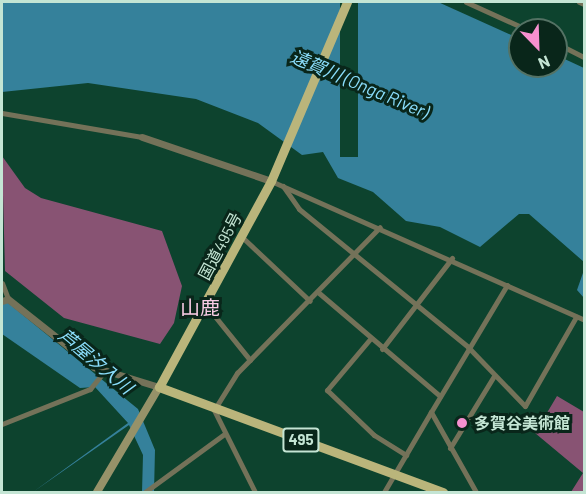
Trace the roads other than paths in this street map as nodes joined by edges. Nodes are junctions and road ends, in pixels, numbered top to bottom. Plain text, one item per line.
1 (347, 2) edge
2 (466, 2) edge
3 (579, 2) edge
4 (585, 4) edge
5 (508, 21) edge
6 (568, 49) edge
7 (585, 57) edge
8 (2, 113) edge
9 (142, 137) joint
10 (271, 181) junction
11 (283, 186) junction
12 (380, 227) junction
13 (242, 237) junction
14 (357, 253) junction
15 (452, 258) junction
16 (2, 283) edge
17 (507, 285) junction
18 (319, 293) junction
19 (5, 300) edge
20 (310, 301) junction
21 (205, 304) junction
22 (415, 304) junction
23 (576, 317) junction
24 (585, 320) edge
25 (370, 339) junction
26 (468, 347) junction
27 (382, 349) junction
28 (250, 360) junction
29 (103, 373) junction
30 (494, 376) junction
31 (159, 387) junction
32 (440, 396) junction
33 (214, 410) junction
34 (431, 412) junction
35 (2, 424) edge
36 (223, 435) junction
37 (450, 448) junction
38 (406, 454) junction
39 (394, 472) junction
40 (97, 492) edge
41 (145, 492) edge
42 (255, 492) edge
43 (384, 492) edge
44 (443, 492) edge
45 (476, 492) edge

1 - 10 highway, 国道495号
2 - 5 street
3 - 4 street
6 - 7 street
8 - 9 street
9 - 10 street
10 - 11 street
10 - 13 highway, 国道495号
11 - 12 street
11 - 14 street
12 - 14 street
12 - 15 street
13 - 20 street
13 - 21 highway, 国道495号
14 - 18 street
14 - 22 street
15 - 17 street
15 - 22 street
16 - 19 street
17 - 23 street
17 - 26 street
18 - 20 street
18 - 25 street
19 - 29 street
20 - 28 street
21 - 28 street
21 - 31 highway, 国道495号
22 - 26 street
22 - 27 street
23 - 24 street
23 - 30 street
25 - 27 street
25 - 38 street
26 - 30 street
26 - 32 street
27 - 32 street
28 - 33 street
29 - 31 street
29 - 35 street
30 - 37 street
31 - 33 highway, 495
31 - 40 main road
32 - 34 street
33 - 36 street
33 - 39 highway, 495
34 - 37 street
34 - 38 street
36 - 41 street
36 - 42 street
37 - 45 street
38 - 39 street
39 - 43 street
39 - 44 highway, 495

